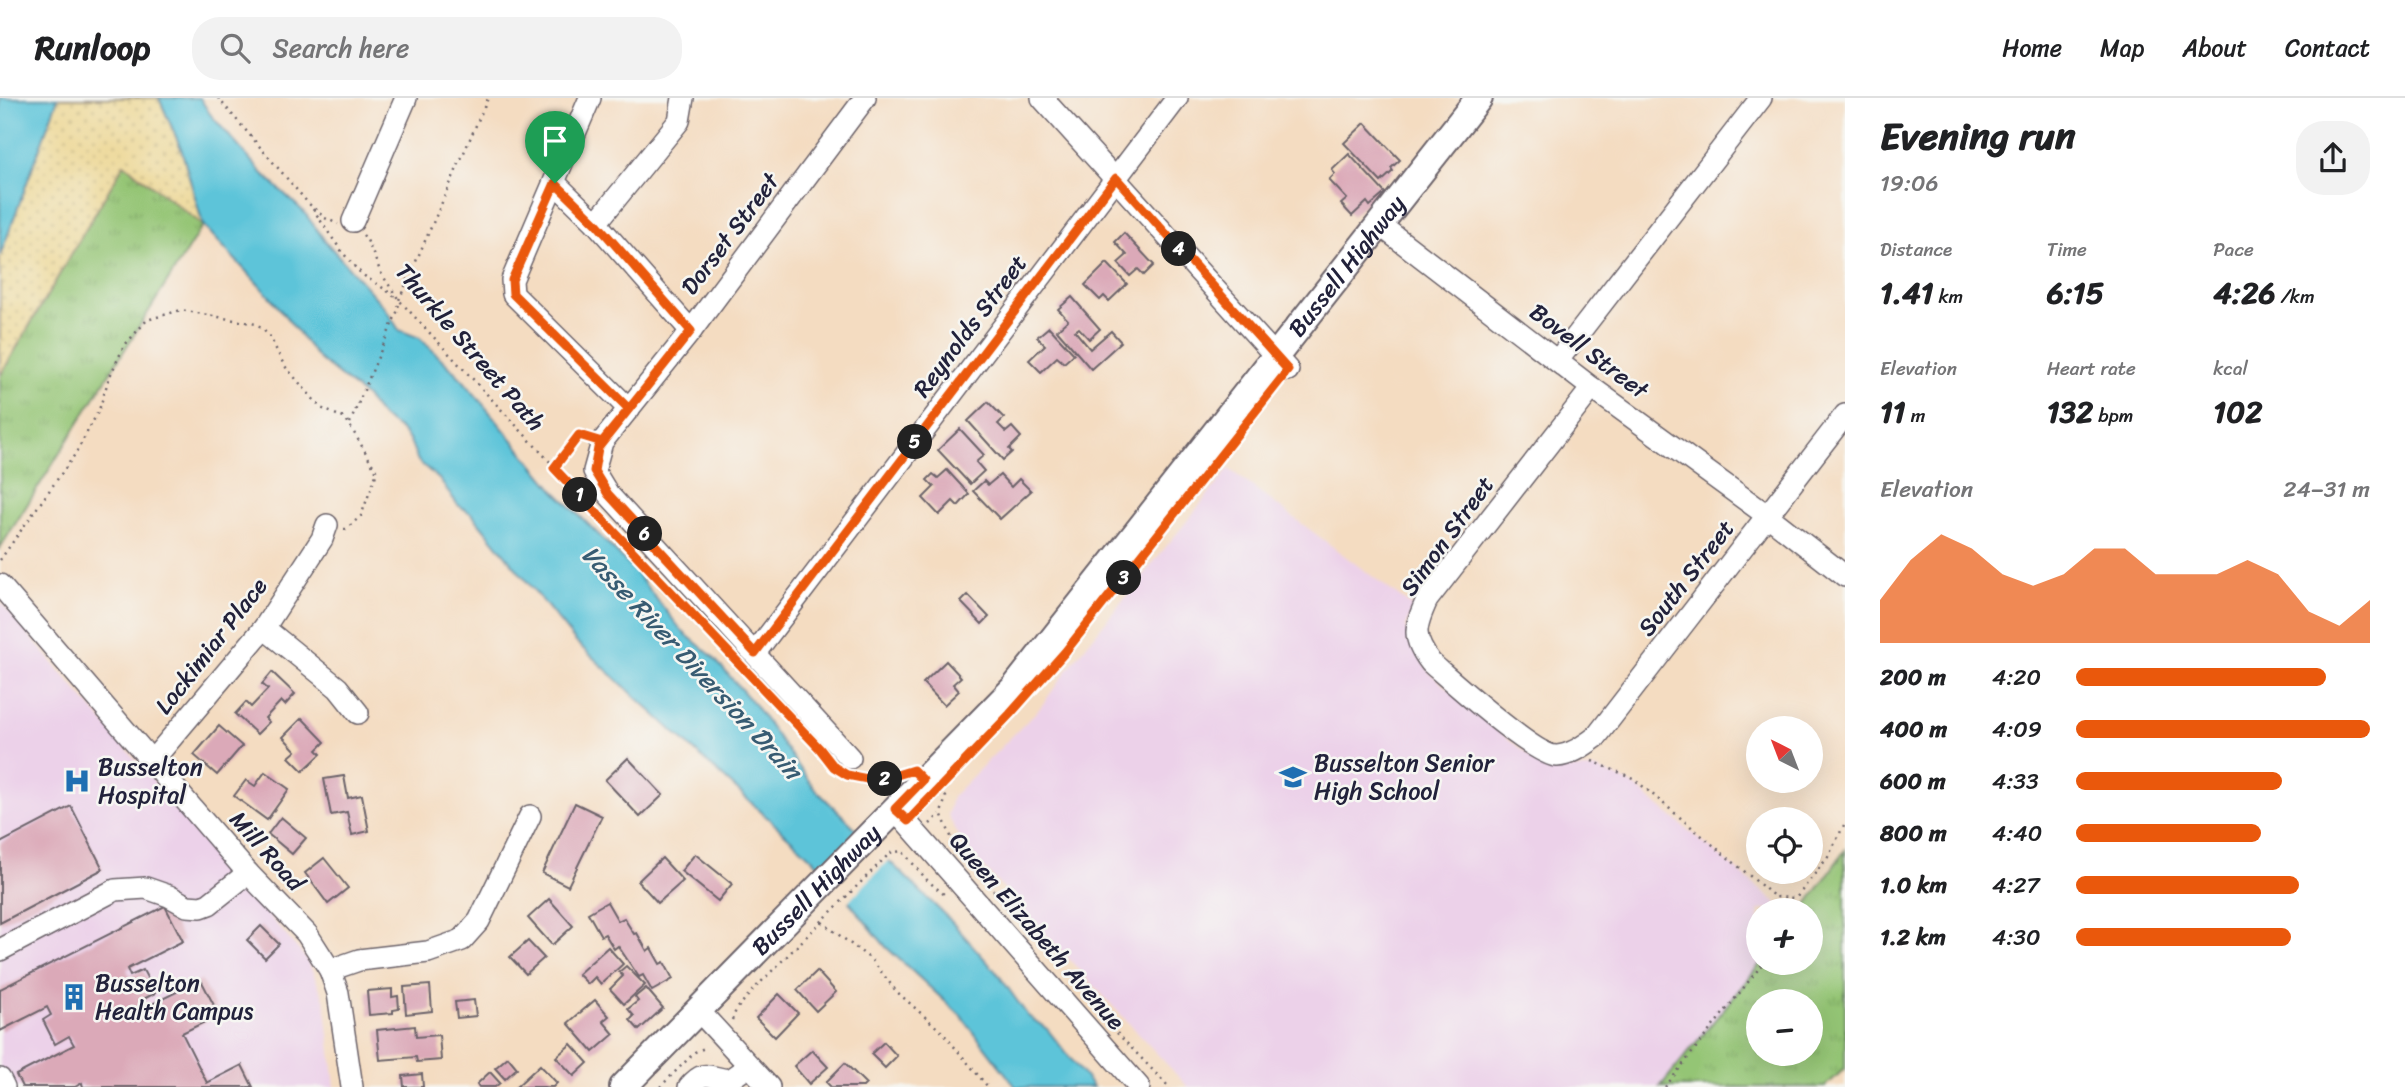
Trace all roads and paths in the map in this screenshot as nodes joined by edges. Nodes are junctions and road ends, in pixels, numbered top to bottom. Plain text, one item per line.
1 (218, 98) edge
2 (406, 98) edge
3 (488, 98) edge
4 (590, 98) edge
5 (683, 98) edge
6 (864, 98) edge
7 (1042, 98) edge
8 (1177, 98) edge
9 (1479, 98) edge
10 (1500, 98) edge
11 (1761, 98) edge
12 (1116, 178) junction
13 (555, 183) junction
14 (308, 203) junction
15 (596, 223) junction
16 (350, 226) junction
17 (1386, 231) junction
18 (398, 300) junction
19 (691, 331) junction
20 (1558, 360) junction
21 (1282, 364) junction
22 (1592, 388) junction
23 (629, 409) junction
24 (1845, 415) edge
25 (350, 425) junction
26 (602, 442) junction
27 (554, 468) junction
28 (1768, 516) junction
29 (327, 525) joint
30 (0, 560) edge
31 (1845, 576) edge
32 (0, 585) edge
33 (697, 619) dead end
34 (264, 628) junction
35 (755, 653) junction
36 (358, 713) dead end
37 (1558, 755) junction
38 (152, 761) junction
39 (849, 766) joint
40 (931, 784) junction
41 (901, 815) junction
42 (530, 816) dead end
43 (1845, 823) edge
44 (881, 845) junction
45 (248, 873) junction
46 (1796, 898) joint
47 (825, 907) junction
48 (1030, 936) dead end
49 (0, 950) edge
50 (330, 970) junction
51 (1754, 975) edge
52 (704, 1016) junction
53 (735, 1030) dead end
54 (1116, 1032) dead end
55 (713, 1049) dead end
56 (749, 1066) junction
57 (0, 1079) edge
58 (4, 1087) edge
59 (352, 1087) edge
60 (623, 1087) edge
61 (645, 1087) edge
62 (660, 1087) edge
63 (689, 1087) edge
64 (769, 1087) edge
65 (988, 1087) edge
66 (1139, 1087) edge
67 (1169, 1087) edge
68 (1665, 1087) edge

1 - 14 path, Thurkle Street Path
2 - 16 street
3 - 18 path
4 - 13 street
5 - 15 street
6 - 19 street, Dorset Street
7 - 12 street
8 - 12 street, Reynolds Street
9 - 17 main road, Bussell Highway
10 - 17 main road, Bussell Highway
11 - 20 street
12 - 21 street
12 - 35 street, Reynolds Street
13 - 15 street
13 - 23 street
14 - 16 path, Thurkle Street Path
14 - 18 path
15 - 19 street
16 - 18 path, Thurkle Street Path
17 - 20 street, Bovell Street
17 - 21 main road, Bussell Highway
18 - 25 path
18 - 27 path, Thurkle Street Path
19 - 23 street, Dorset Street
20 - 22 street, Bovell Street
21 - 40 main road, Bussell Highway
22 - 28 street, Bovell Street
22 - 37 street, Simon Street
23 - 26 street, Dorset Street
24 - 28 street, South Street
25 - 29 path
25 - 30 path
26 - 27 path
26 - 35 street, Dorset Street
27 - 33 path, Thurkle Street Path
28 - 31 street, Bovell Street
28 - 37 street, South Street
29 - 34 street, Lockimiar Place
32 - 38 street, Mill Road
34 - 36 street
34 - 38 street, Lockimiar Place
35 - 39 street
37 - 46 path
38 - 45 street, Mill Road
39 - 40 path
40 - 41 main road, Bussell Highway
40 - 48 path
41 - 44 main road, Bussell Highway
41 - 66 street, Queen Elizabeth Avenue
42 - 50 street
43 - 46 path
44 - 47 main road, Bussell Highway
44 - 47 path
45 - 49 street
45 - 50 street, Mill Road
47 - 52 main road, Bussell Highway
47 - 53 path
47 - 65 path
50 - 59 street, Mill Road
51 - 68 path
52 - 56 street
52 - 60 main road, Bussell Highway
52 - 61 main road, Bussell Highway
54 - 67 path
55 - 62 path
56 - 63 street
56 - 64 street
57 - 58 street

